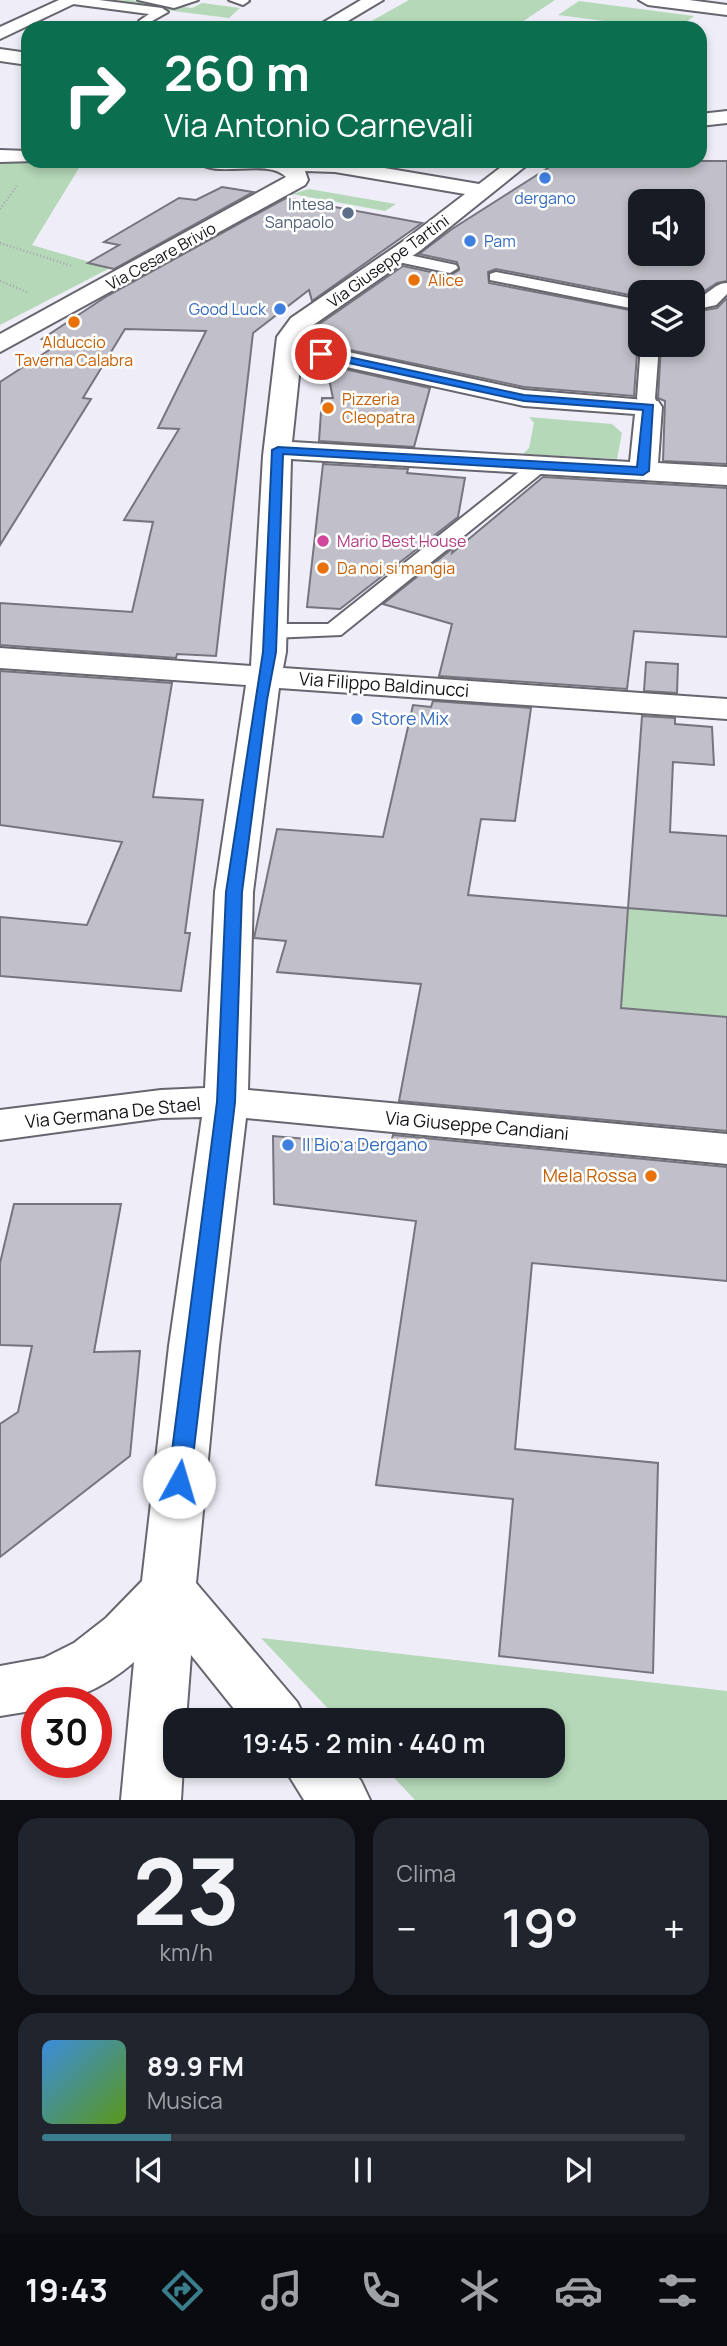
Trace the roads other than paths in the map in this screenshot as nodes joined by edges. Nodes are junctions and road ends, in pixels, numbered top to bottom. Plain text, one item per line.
1 (73, 0) edge
2 (144, 0) edge
3 (192, 0) edge
4 (235, 0) edge
5 (374, 0) edge
6 (648, 0) edge
7 (243, 1) edge
8 (727, 10) edge
9 (28, 21) edge
10 (145, 21) dead end
11 (336, 21) edge
12 (21, 24) edge
13 (0, 34) edge
14 (0, 55) edge
15 (21, 58) edge
16 (727, 117) edge
17 (707, 119) edge
18 (0, 156) edge
19 (21, 156) edge
20 (288, 168) edge
21 (347, 168) edge
22 (513, 168) edge
23 (484, 191) junction
24 (395, 257) junction
25 (450, 268) dead end
26 (496, 277) dead end
27 (725, 287) dead end
28 (705, 302) edge
29 (628, 303) edge
30 (0, 344) edge
31 (289, 347) junction
32 (649, 357) edge
33 (649, 407) junction
34 (278, 450) junction
35 (541, 464) junction
36 (643, 471) junction
37 (727, 476) edge
38 (271, 631) junction
39 (0, 658) edge
40 (265, 676) junction
41 (727, 709) edge
42 (226, 1102) junction
43 (0, 1125) edge
44 (727, 1149) edge
45 (168, 1590) junction
46 (0, 1691) edge
47 (268, 1708) edge
48 (323, 1778) edge
49 (150, 1800) edge
50 (340, 1800) edge

1 - 9 street
1 - 10 lane
2 - 3 lane
4 - 7 lane
5 - 11 street
6 - 8 street
12 - 13 street
14 - 15 street
16 - 17 street
18 - 19 street
20 - 30 street, Via Cesare Brivio
21 - 23 street
22 - 23 street, Via Giuseppe Tartini
23 - 24 street, Via Giuseppe Tartini
24 - 25 lane
24 - 31 street, Via Giuseppe Tartini
26 - 29 lane
27 - 28 lane
31 - 33 street
31 - 34 street, Via Giuseppe Tartini
32 - 33 lane
33 - 36 street
34 - 35 street
34 - 38 street, Via Giuseppe Tartini
35 - 36 street
35 - 38 lane
36 - 37 street
38 - 40 street, Via Giuseppe Tartini
39 - 40 street, Via Filippo Baldinucci
40 - 41 street, Via Filippo Baldinucci
40 - 42 street, Via Giuseppe Tartini
42 - 43 street, Via Germana De Stael
42 - 44 street, Via Giuseppe Candiani
42 - 45 street, Via Giuseppe Tartini
45 - 46 street
45 - 47 street
45 - 49 street, Via Giuseppe Tartini
48 - 50 street

